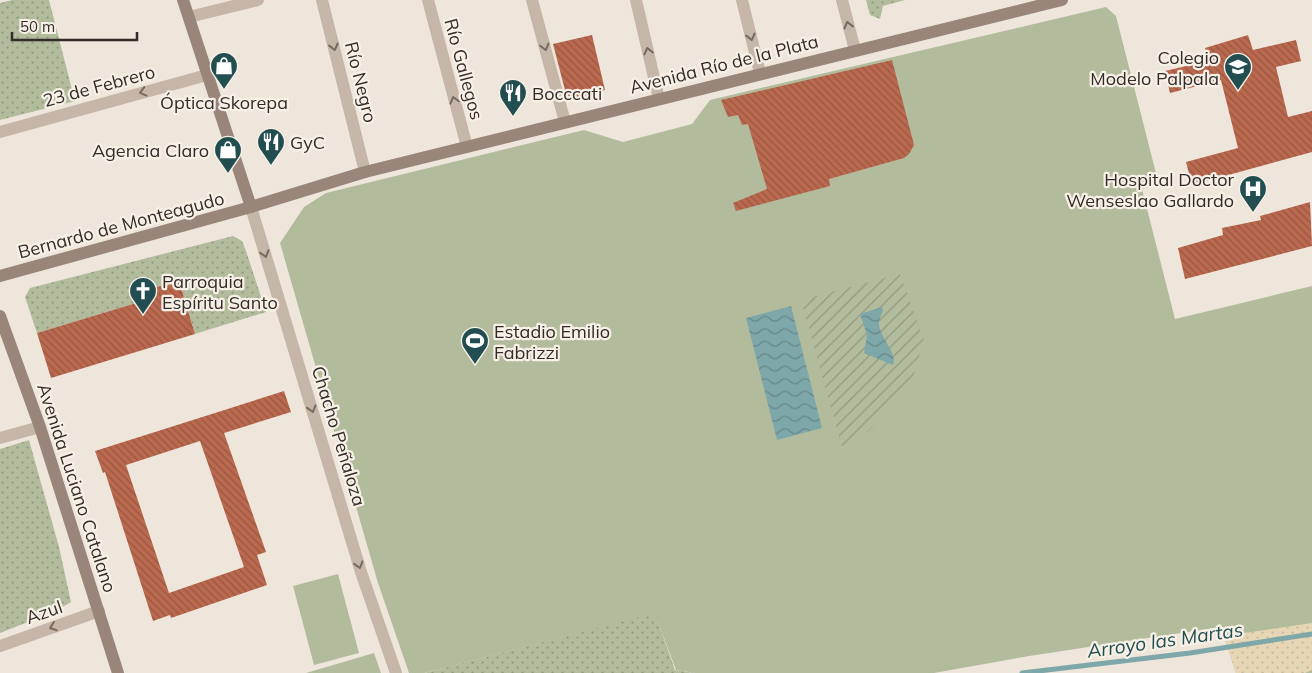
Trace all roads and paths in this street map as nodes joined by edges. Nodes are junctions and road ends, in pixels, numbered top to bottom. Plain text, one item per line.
1 (183, 0) edge
2 (258, 0) edge
3 (322, 0) edge
4 (428, 0) edge
5 (532, 0) edge
6 (636, 0) edge
7 (742, 0) edge
8 (842, 0) edge
9 (1062, 0) edge
10 (188, 17) junction
11 (854, 50) junction
12 (760, 74) junction
13 (207, 75) junction
14 (659, 99) junction
15 (565, 122) junction
16 (0, 132) edge
17 (467, 147) junction
18 (365, 172) junction
19 (251, 207) junction
20 (0, 276) edge
21 (0, 316) edge
22 (40, 427) junction
23 (0, 438) edge
24 (99, 612) junction
25 (0, 646) edge
26 (118, 673) edge
27 (396, 673) edge

1 - 10 main road
2 - 10 street
3 -> 18 street, Río Negro
17 -> 4 street, Río Gallegos
5 -> 15 street
14 -> 6 street
7 -> 12 street
11 -> 8 street
9 - 11 main road, Avenida Río de la Plata
10 - 13 main road
11 - 12 main road, Avenida Río de la Plata
12 - 14 main road, Avenida Río de la Plata
13 -> 16 street, 23 de Febrero
13 - 19 main road
14 - 15 main road, Avenida Río de la Plata
15 - 17 main road, Avenida Río de la Plata
17 - 18 main road, Avenida Río de la Plata
18 - 19 main road, Avenida Río de la Plata
19 - 20 main road, Bernardo de Monteagudo
19 -> 27 street, Chacho Peñaloza
21 - 22 main road, Avenida Luciano Catalano
22 - 23 street
22 - 24 main road, Avenida Luciano Catalano
24 -> 25 street, Azul
24 - 26 main road, Avenida Luciano Catalano

